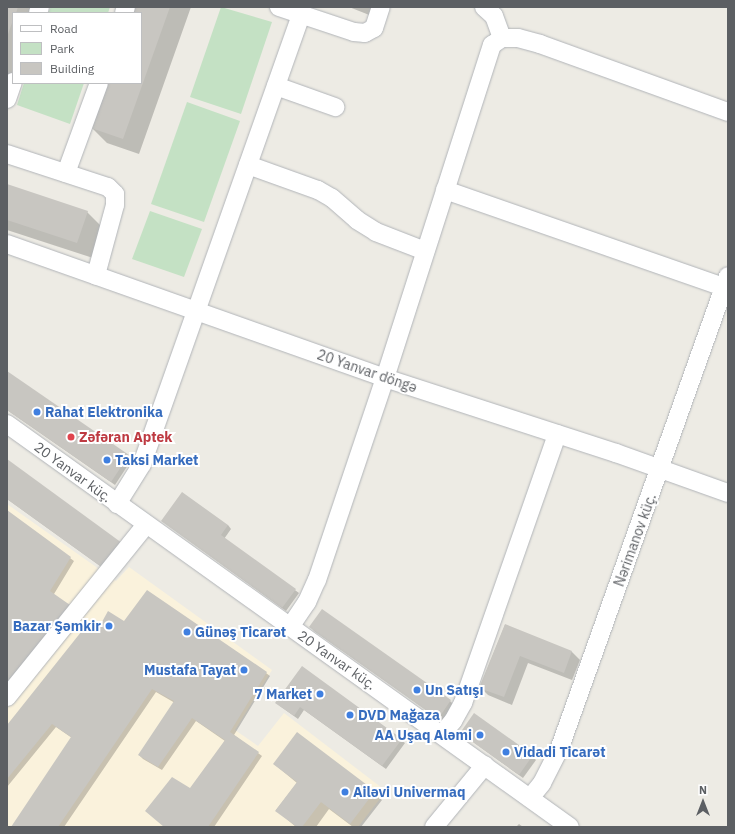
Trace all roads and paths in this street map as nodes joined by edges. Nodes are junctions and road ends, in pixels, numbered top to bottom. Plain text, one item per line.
1 (279, 7) edge
2 (381, 7) edge
3 (484, 7) edge
4 (301, 15) junction
5 (502, 38) junction
6 (12, 84) edge
7 (98, 84) edge
8 (276, 86) junction
9 (7, 99) edge
10 (335, 107) dead end
11 (728, 112) edge
12 (7, 154) edge
13 (248, 165) junction
14 (66, 173) junction
15 (445, 190) junction
16 (7, 244) edge
17 (425, 251) junction
18 (96, 275) junction
19 (726, 281) edge
20 (196, 310) junction
21 (385, 378) junction
22 (7, 424) edge
23 (557, 434) junction
24 (660, 470) junction
25 (728, 493) edge
26 (117, 504) junction
27 (146, 525) junction
28 (290, 627) junction
29 (7, 697) edge
30 (442, 734) junction
31 (485, 765) junction
32 (530, 798) junction
33 (434, 827) edge
34 (570, 827) edge

1 - 4 street
2 - 4 street
3 - 5 street
4 - 8 street
5 - 11 street
5 - 15 street
6 - 9 street
7 - 14 street
8 - 10 street
8 - 13 street
12 - 14 street
13 - 17 street
13 - 20 street
14 - 18 street
15 - 17 street
15 - 19 street
16 - 18 street, 20 Yanvar döngə
17 - 21 street
18 - 20 street, 20 Yanvar döngə
19 - 24 street, Nərimanov küç.
20 - 21 street, 20 Yanvar döngə
20 - 26 street
21 - 23 street, 20 Yanvar döngə
21 - 28 street
22 - 26 street, 20 Yanvar küç.
23 - 24 street, 20 Yanvar döngə
23 - 30 street
24 - 25 street, 20 Yanvar döngə
24 - 32 street, Nərimanov küç.
26 - 27 street, 20 Yanvar küç.
27 - 28 street, 20 Yanvar küç.
27 - 29 street
28 - 30 street, 20 Yanvar küç.
30 - 31 street, 20 Yanvar küç.
31 - 32 street, 20 Yanvar küç.
31 - 33 street
32 - 34 street, 20 Yanvar küç.

